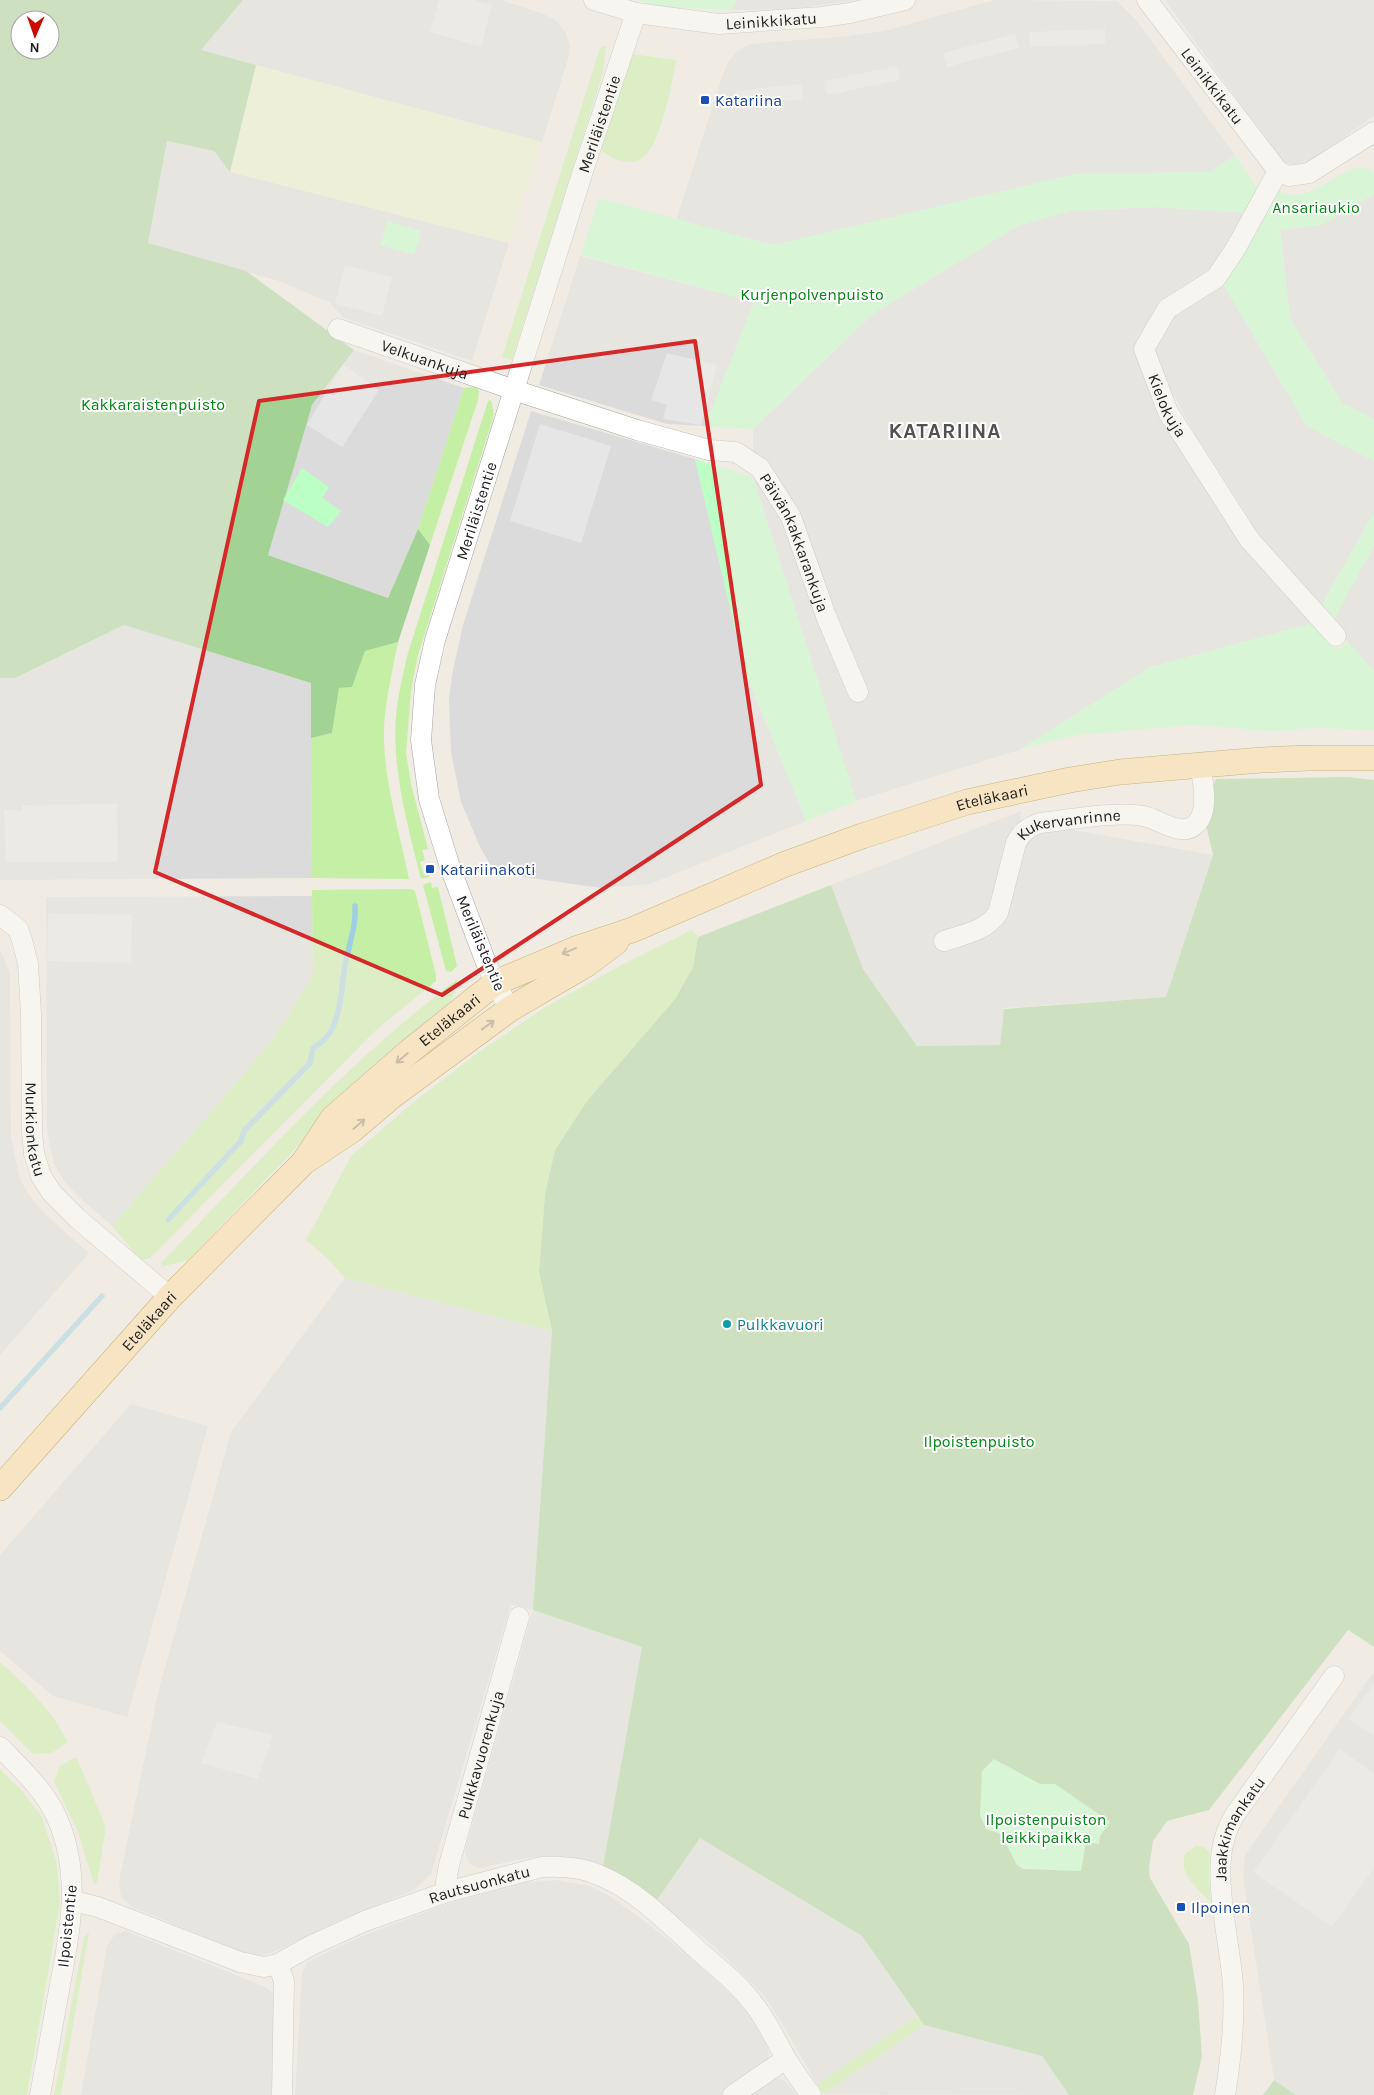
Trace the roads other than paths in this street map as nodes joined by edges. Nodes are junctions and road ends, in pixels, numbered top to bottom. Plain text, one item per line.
1 (594, 0) edge
2 (905, 0) edge
3 (1147, 0) edge
4 (636, 13) junction
5 (1371, 140) edge
6 (1278, 172) junction
7 (338, 329) dead end
8 (514, 390) junction
9 (1336, 636) dead end
10 (858, 692) dead end
11 (1374, 758) edge
12 (1201, 765) junction
13 (0, 915) edge
14 (632, 930) junction
15 (944, 941) dead end
16 (495, 984) junction
17 (510, 1009) junction
18 (304, 1162) junction
19 (170, 1297) junction
20 (0, 1488) edge
21 (519, 1617) dead end
22 (1334, 1676) dead end
23 (0, 1747) edge
24 (447, 1892) junction
25 (73, 1901) junction
26 (278, 1964) junction
27 (786, 2059) junction
28 (40, 2095) edge
29 (282, 2095) edge
30 (734, 2095) edge
31 (811, 2095) edge
32 (1225, 2095) edge

1 - 4 street, Leinikkikatu
2 - 4 street, Leinikkikatu
3 - 6 street, Leinikkikatu
4 - 8 street, Meriläistentie
5 - 6 street
6 - 9 street, Kielokuja
7 - 8 street, Velkuankuja
8 - 10 street, Päivänkakkarankuja
8 - 16 street, Meriläistentie
11 - 12 main road, Eteläkaari
12 - 14 main road, Eteläkaari
12 - 15 street, Kukervanrinne
13 - 19 street, Murkionkatu
14 -> 16 main road, Eteläkaari
14 - 17 main road, Eteläkaari
16 - 17 street, Meriläistentie
16 -> 18 main road, Eteläkaari
18 -> 17 main road, Eteläkaari
18 - 19 main road, Eteläkaari
19 - 20 main road, Eteläkaari
21 - 24 street, Pulkkavuorenkuja
22 - 32 street, Jaakkimankatu
23 - 25 street, Ilpoistentie
24 - 26 street, Rautsuonkatu
24 - 27 street, Rautsuonkatu
25 - 26 street, Rautsuonkatu
25 - 28 street, Ilpoistentie
26 - 29 street
27 - 30 street
27 - 31 street, Rautsuonkatu

